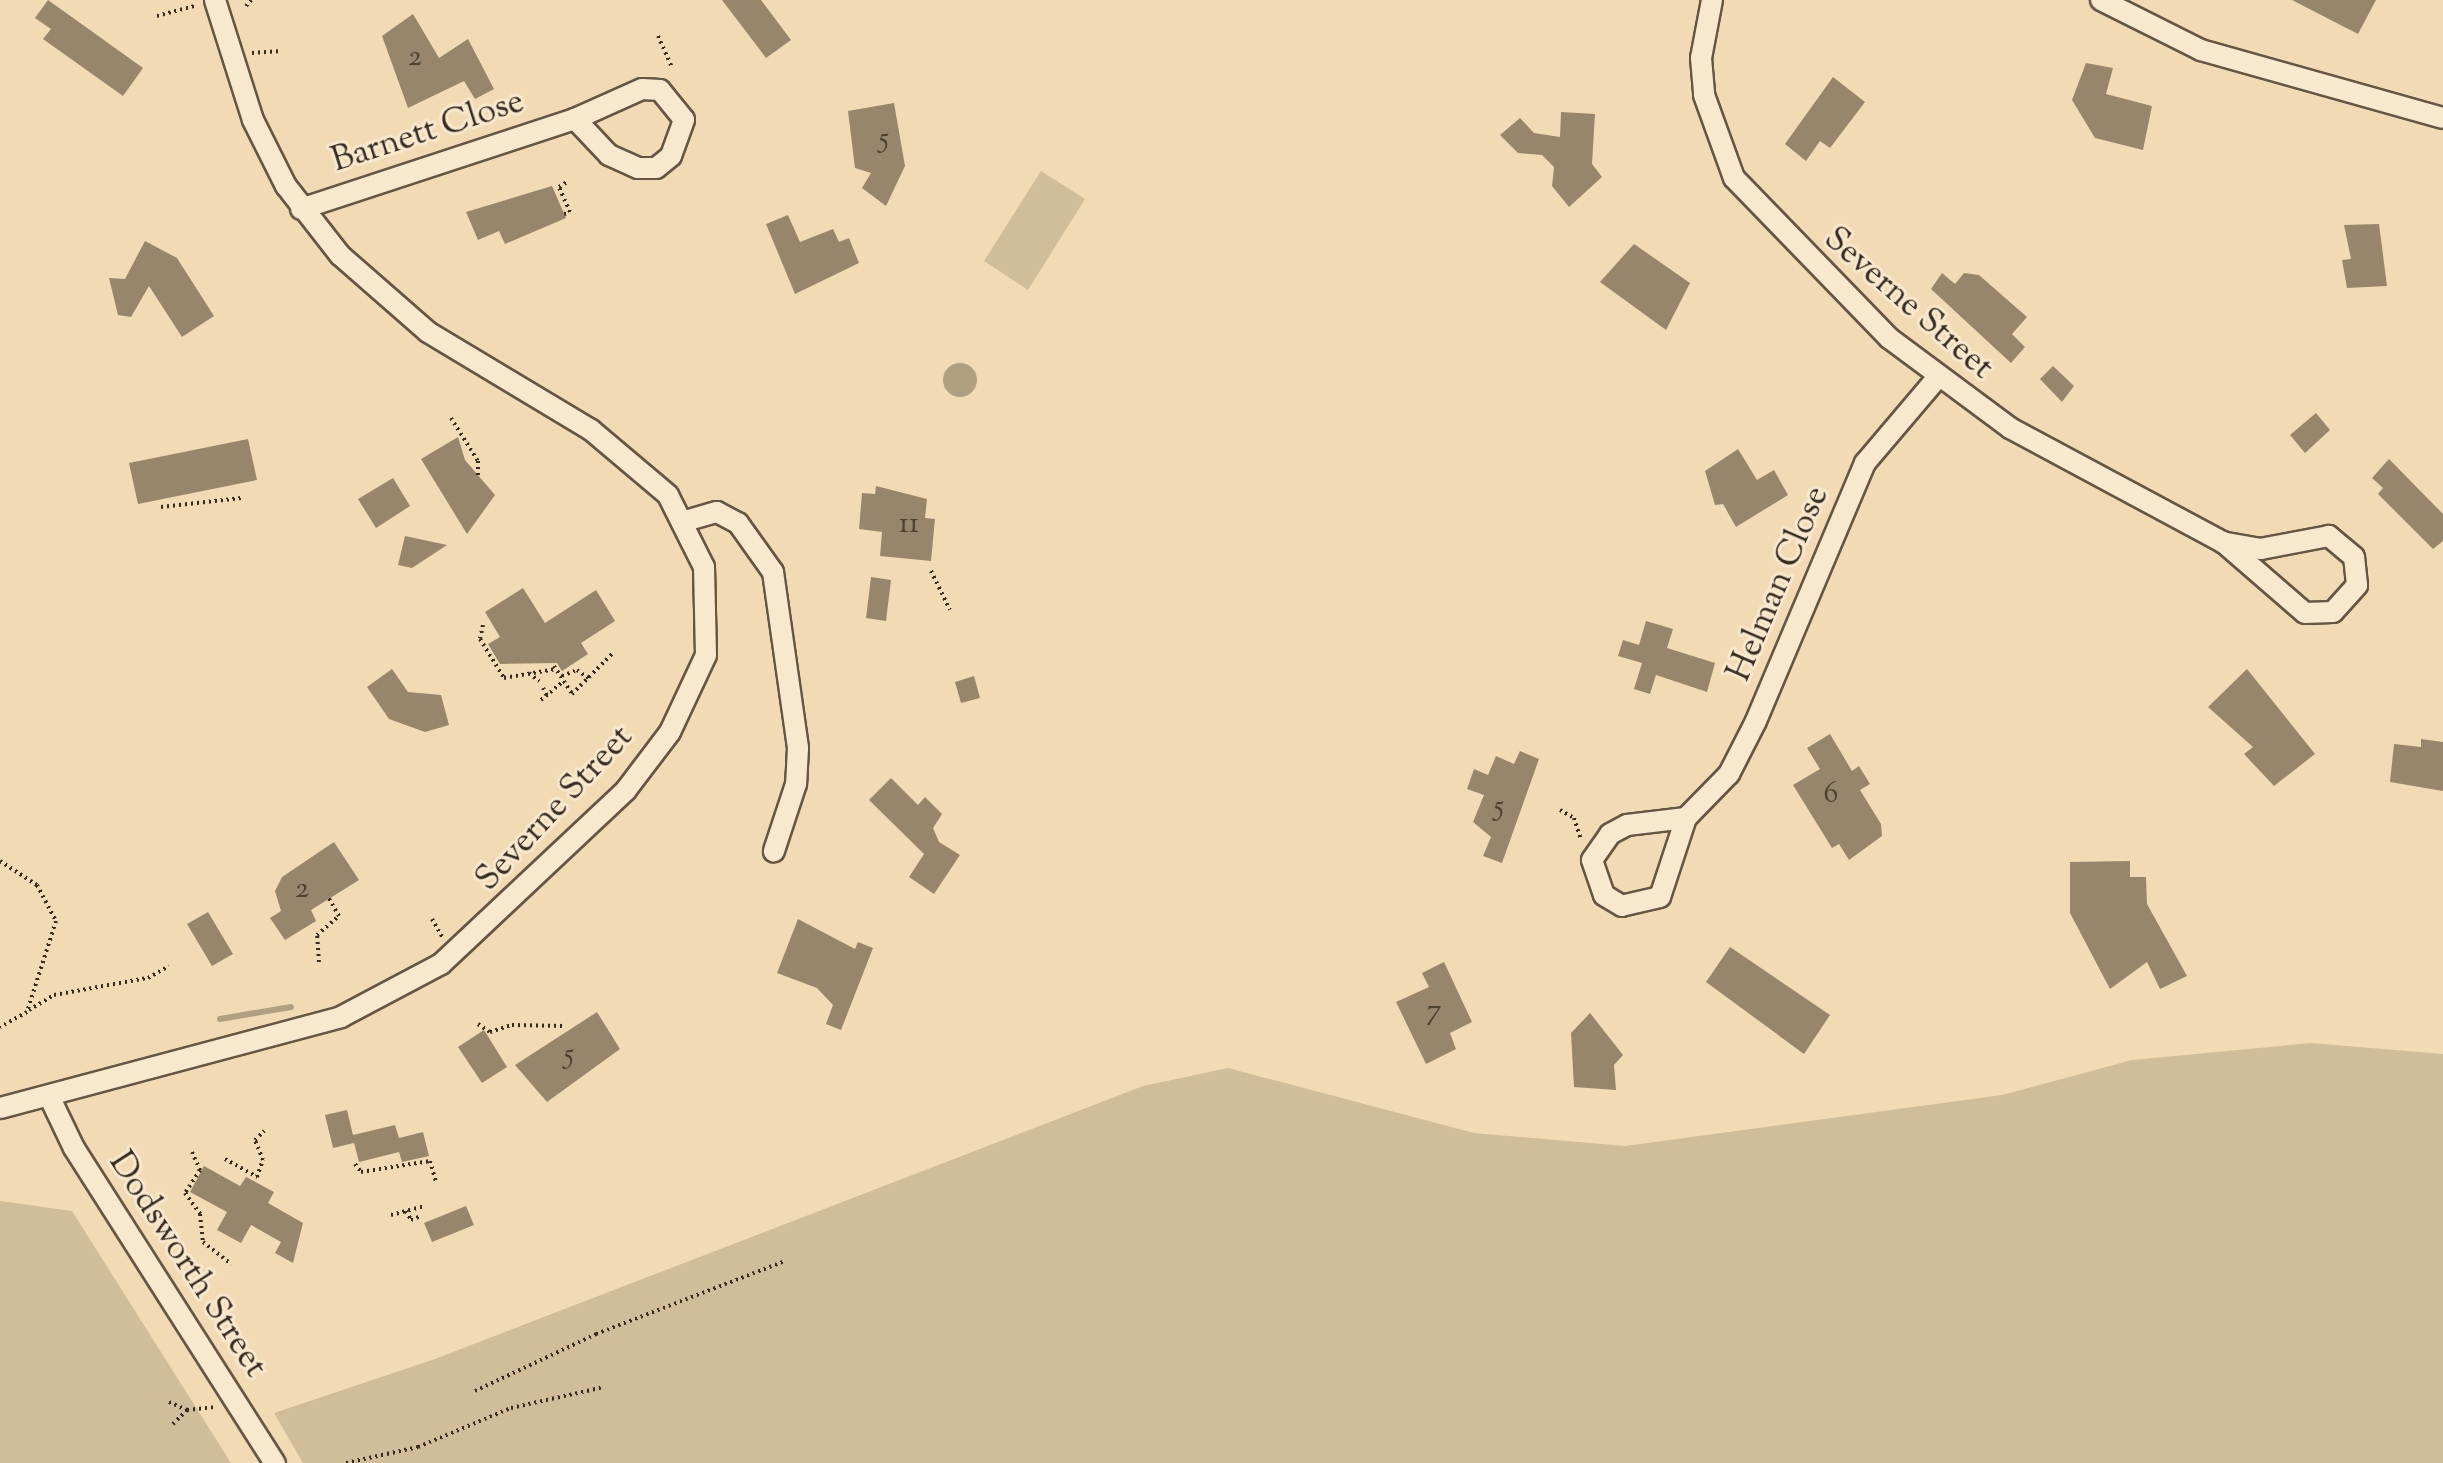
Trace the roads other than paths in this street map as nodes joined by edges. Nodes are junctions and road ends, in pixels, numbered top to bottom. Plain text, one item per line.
1 (215, 0) edge
2 (1712, 0) edge
3 (2101, 0) edge
4 (2443, 118) edge
5 (575, 119) junction
6 (301, 209) junction
7 (1937, 378) junction
8 (685, 521) junction
9 (2302, 538) junction
10 (2223, 542) junction
11 (2282, 592) junction
12 (1686, 818) junction
13 (774, 851) dead end
14 (50, 1098) junction
15 (0, 1108) edge
16 (275, 1463) edge

1 - 6 street, Severne Street
2 - 7 street, Severne Street
3 - 4 street
5 - 5 street, Barnett Close
5 - 6 street, Barnett Close
6 - 8 street, Severne Street
7 - 10 street, Severne Street
7 - 12 street, Helman Close
8 - 13 street
8 - 14 street, Severne Street
9 - 10 street, Severne Street
9 - 11 street
9 - 11 street, Severne Street
10 - 11 street, Severne Street
12 - 12 street
14 - 15 street, Severne Street
14 - 16 street, Dodsworth Street

